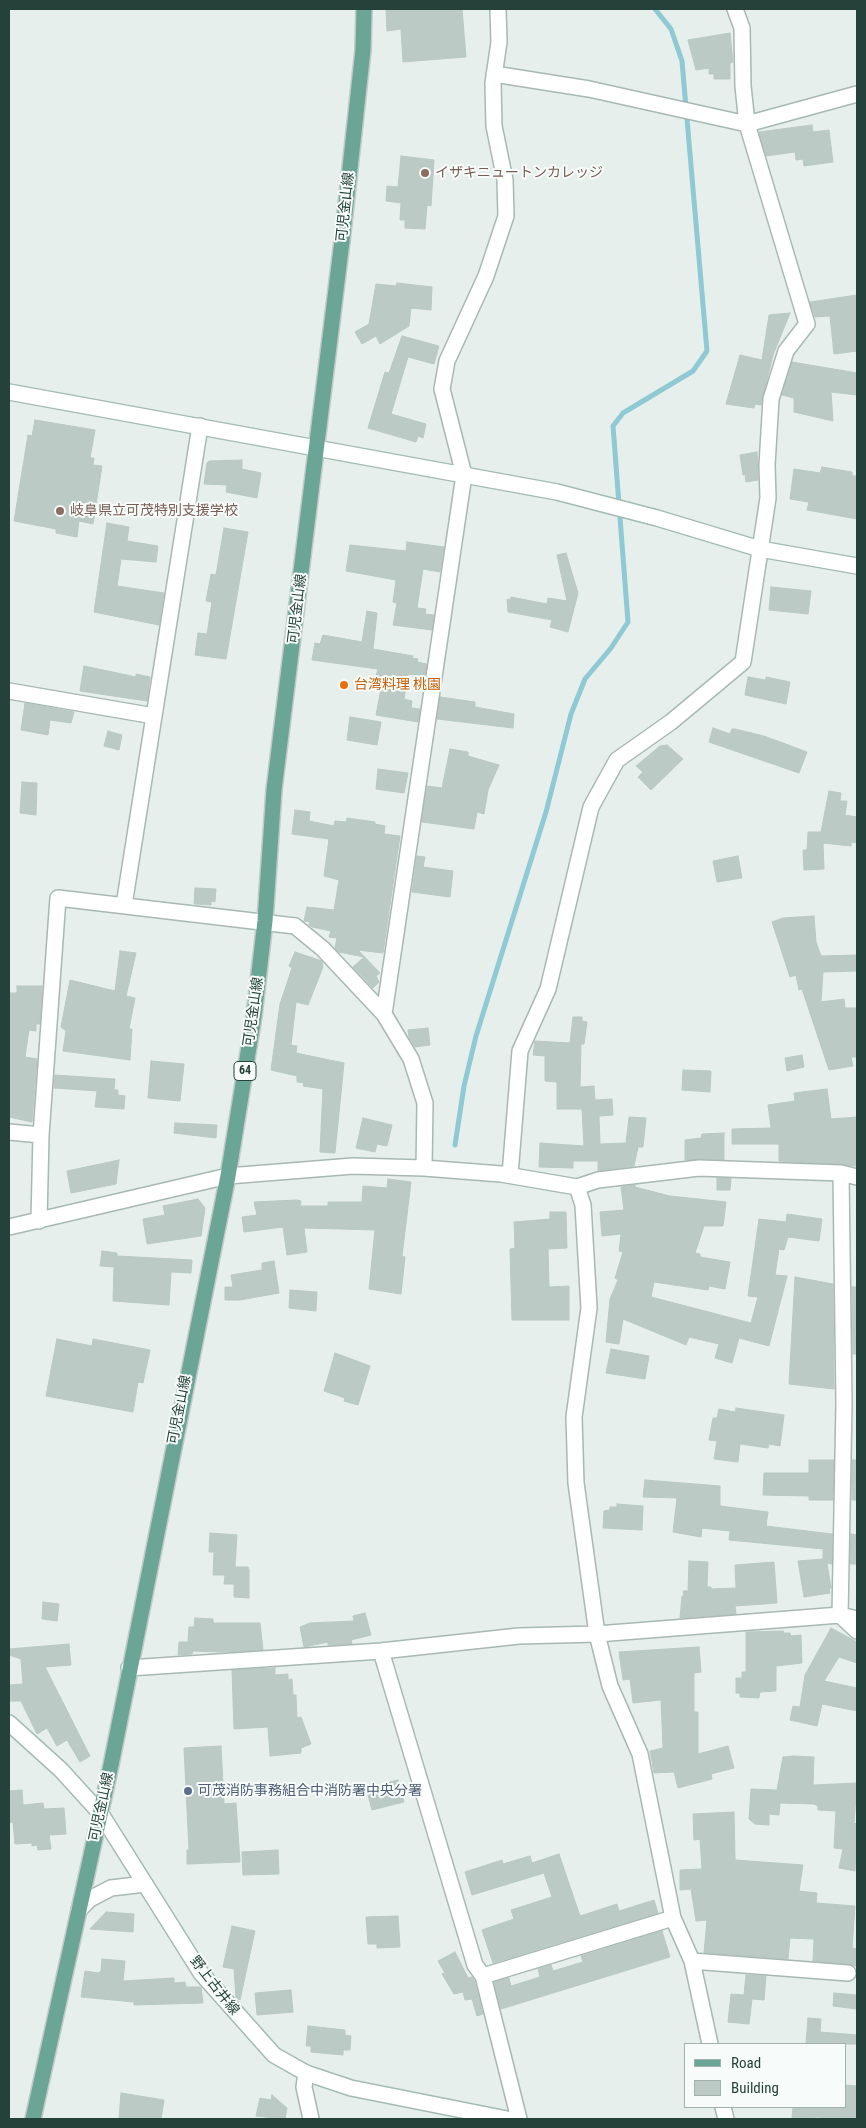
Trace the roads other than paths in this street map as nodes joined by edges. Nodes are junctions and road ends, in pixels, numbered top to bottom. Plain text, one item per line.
1 (364, 9) edge
2 (498, 9) edge
3 (735, 9) edge
4 (494, 74) junction
5 (857, 94) edge
6 (747, 124) junction
7 (9, 392) edge
8 (200, 426) junction
9 (318, 449) junction
10 (464, 475) junction
11 (760, 549) junction
12 (857, 566) edge
13 (9, 691) edge
14 (154, 716) junction
15 (124, 905) junction
16 (265, 921) junction
17 (384, 1014) junction
18 (9, 1132) edge
19 (41, 1135) junction
20 (424, 1168) junction
21 (841, 1173) junction
22 (510, 1175) junction
23 (228, 1176) junction
24 (857, 1177) edge
25 (577, 1187) junction
26 (39, 1221) junction
27 (9, 1227) edge
28 (840, 1615) junction
29 (857, 1619) edge
30 (857, 1631) edge
31 (597, 1634) junction
32 (382, 1651) junction
33 (129, 1668) junction
34 (9, 1723) edge
35 (101, 1814) junction
36 (145, 1884) junction
37 (80, 1910) junction
38 (673, 1918) junction
39 (692, 1961) junction
40 (848, 1973) dead end
41 (483, 1976) junction
42 (710, 2043) edge
43 (306, 2073) junction
44 (33, 2119) edge
45 (311, 2119) edge
46 (507, 2119) edge
47 (519, 2119) edge

1 - 9 main road, 可児金山線 / 64
2 - 4 street
3 - 6 street
4 - 6 street
4 - 10 street
5 - 6 street
6 - 11 street
7 - 8 street
8 - 9 street
8 - 14 street
9 - 10 street
9 - 16 main road, 可児金山線 / 64
10 - 11 street
10 - 17 street
11 - 12 street
11 - 22 street
13 - 14 street
14 - 15 street
15 - 16 street
15 - 19 street
16 - 17 street
16 - 23 main road, 可児金山線 / 64
17 - 20 street
18 - 19 street
19 - 26 street
20 - 22 street
20 - 23 street
21 - 24 street
21 - 25 street
21 - 28 street
22 - 25 street
23 - 26 street
23 - 33 main road, 可児金山線 / 64
25 - 31 street
26 - 27 street
28 - 29 street
28 - 30 street
28 - 31 street
31 - 32 street
31 - 38 street
32 - 33 street
32 - 41 street
33 - 35 main road, 可児金山線 / 64
34 - 35 street, 野上古井線
35 - 36 street, 野上古井線
35 - 37 main road, 可児金山線 / 64
36 - 37 street
36 - 43 street, 野上古井線
37 - 44 main road, 可児金山線 / 64
38 - 39 street
38 - 41 street
39 - 40 street
39 - 42 street
41 - 47 street
43 - 45 street
43 - 46 street, 野上古井線

